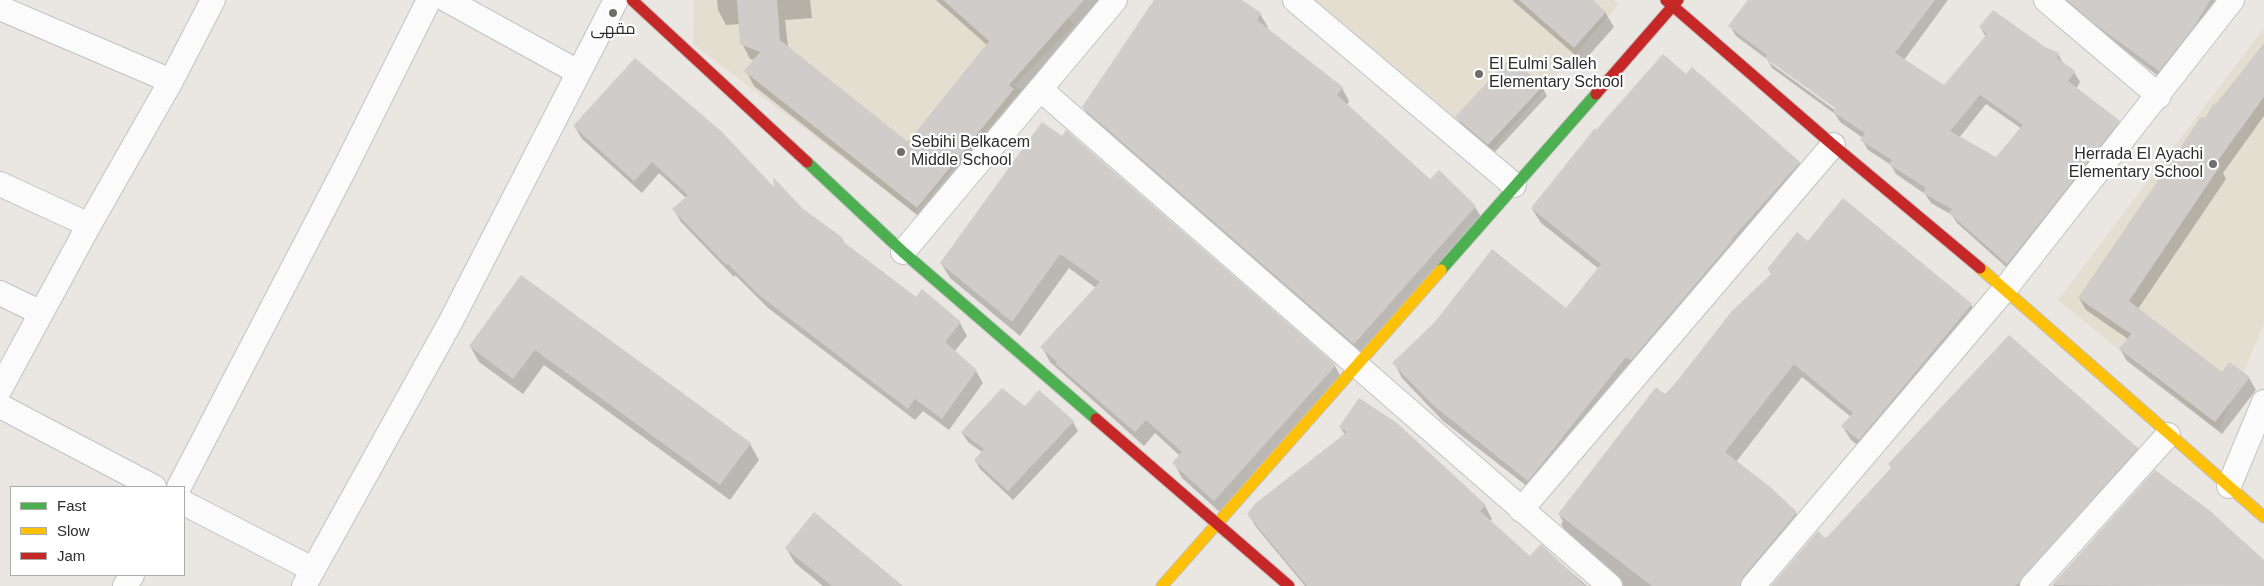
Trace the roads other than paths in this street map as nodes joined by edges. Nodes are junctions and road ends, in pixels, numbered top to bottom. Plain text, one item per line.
1 (214, 0) edge
2 (429, 0) edge
3 (447, 0) edge
4 (616, 0) edge
5 (632, 0) edge
6 (1116, 0) edge
7 (1295, 0) edge
8 (2046, 0) edge
9 (2232, 0) edge
10 (1672, 2) edge
11 (0, 8) edge
12 (578, 72) junction
13 (171, 82) junction
14 (1040, 89) junction
15 (2159, 96) junction
16 (1834, 146) junction
17 (0, 184) edge
18 (1514, 184) junction
19 (89, 225) junction
20 (903, 252) junction
21 (2006, 289) junction
22 (0, 293) edge
23 (41, 312) junction
24 (1356, 367) junction
25 (0, 389) edge
26 (2264, 402) edge
27 (0, 406) edge
28 (2168, 435) junction
29 (152, 486) edge
30 (180, 486) edge
31 (2229, 486) junction
32 (185, 504) edge
33 (1521, 510) junction
34 (2264, 517) edge
35 (1217, 523) junction
36 (308, 578) edge
37 (1162, 586) edge
38 (1289, 586) edge
39 (1610, 586) edge
40 (1753, 586) edge
41 (2032, 586) edge

1 - 13 street
2 - 30 street
3 - 12 street
4 - 12 street
5 - 20 street
6 - 14 street
7 - 18 street
8 - 15 street
9 - 15 street
10 - 16 street
10 - 18 street
11 - 13 street
12 - 36 street
13 - 19 street
14 - 20 street
14 - 24 street
15 - 21 street
16 - 21 street
16 - 33 street
17 - 19 street
18 - 24 street
19 - 23 street
20 - 35 street
21 - 28 street
21 - 40 street
22 - 23 street
23 - 25 street
24 - 33 street
24 - 35 street
26 - 31 street
27 - 29 street
28 - 31 street
28 - 41 street
31 - 34 street
32 - 36 street
33 - 39 street
35 - 37 street
35 - 38 street

